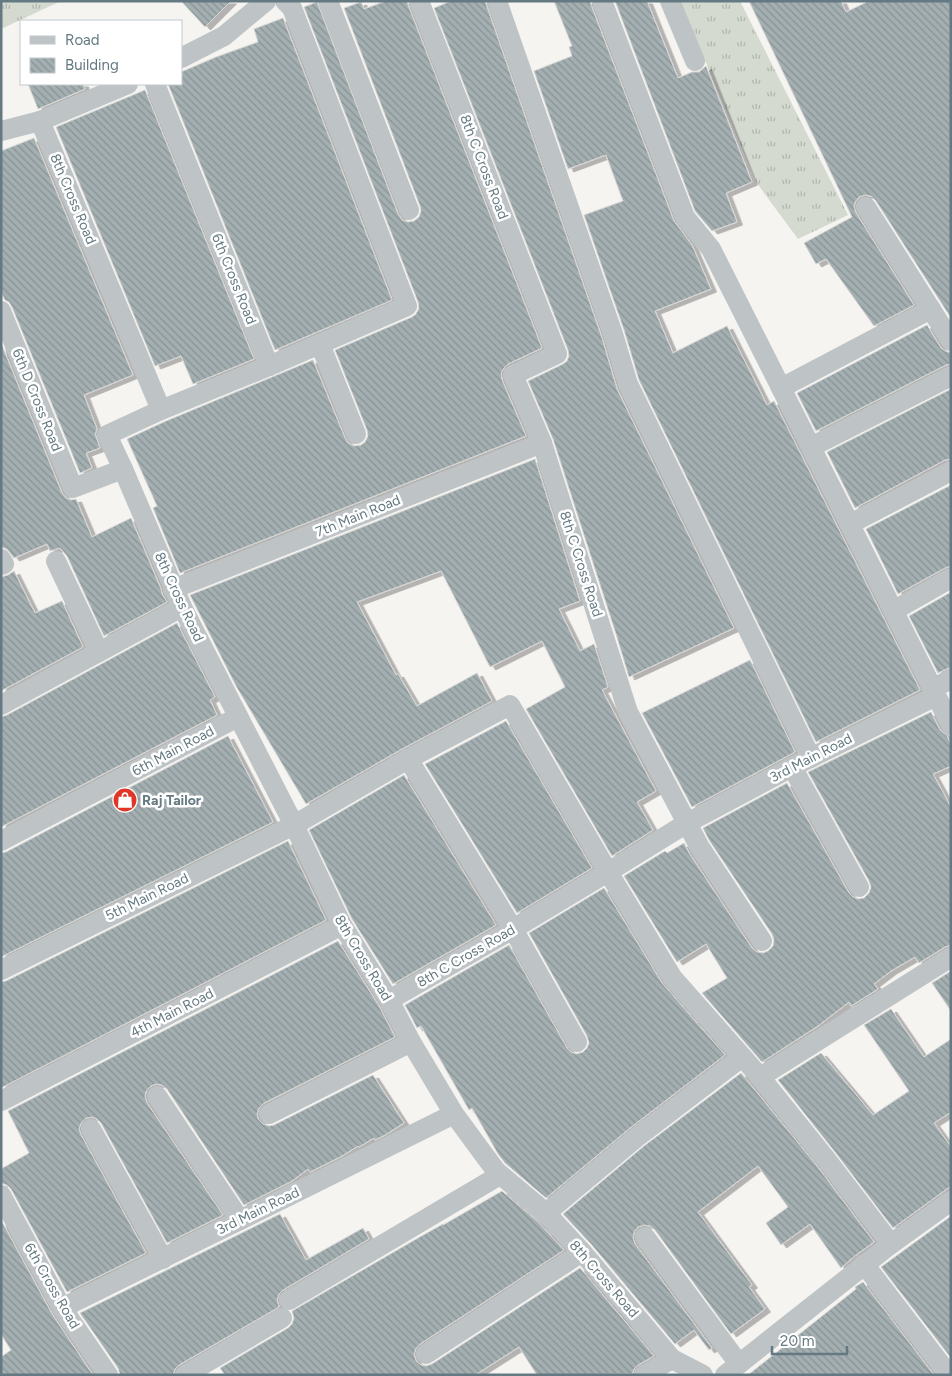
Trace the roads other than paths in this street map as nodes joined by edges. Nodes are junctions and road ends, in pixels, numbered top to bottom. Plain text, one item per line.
1 (266, 1) edge
2 (285, 1) edge
3 (328, 1) edge
4 (418, 1) edge
5 (497, 1) edge
6 (602, 1) edge
7 (670, 1) edge
8 (182, 57) edge
9 (695, 61) dead end
10 (126, 85) edge
11 (156, 85) edge
12 (40, 122) junction
13 (1, 131) edge
14 (866, 207) dead end
15 (409, 210) dead end
16 (932, 309) junction
17 (1, 311) edge
18 (951, 341) edge
19 (320, 344) junction
20 (269, 366) junction
21 (951, 376) edge
22 (781, 388) junction
23 (161, 410) junction
24 (356, 434) dead end
25 (542, 443) junction
26 (810, 447) junction
27 (123, 469) junction
28 (951, 471) edge
29 (850, 524) junction
30 (56, 561) dead end
31 (951, 578) edge
32 (173, 589) junction
33 (182, 607) junction
34 (893, 611) junction
35 (99, 652) junction
36 (951, 679) edge
37 (934, 693) junction
38 (1, 705) edge
39 (238, 717) junction
40 (951, 725) edge
41 (811, 758) junction
42 (408, 759) junction
43 (792, 767) junction
44 (687, 823) junction
45 (294, 825) junction
46 (1, 841) edge
47 (608, 872) junction
48 (859, 887) dead end
49 (342, 925) junction
50 (512, 929) junction
51 (762, 941) dead end
52 (951, 957) edge
53 (1, 970) edge
54 (389, 1000) junction
55 (411, 1042) junction
56 (577, 1042) dead end
57 (742, 1057) junction
58 (760, 1077) junction
59 (157, 1096) dead end
60 (1, 1101) edge
61 (269, 1114) dead end
62 (454, 1114) junction
63 (91, 1129) dead end
64 (500, 1176) junction
65 (1, 1195) edge
66 (951, 1201) edge
67 (546, 1213) junction
68 (240, 1220) junction
69 (645, 1237) dead end
70 (891, 1244) junction
71 (582, 1252) junction
72 (163, 1259) junction
73 (864, 1264) junction
74 (62, 1308) junction
75 (426, 1354) dead end
76 (672, 1359) junction
77 (732, 1369) edge
78 (108, 1375) edge
79 (185, 1375) edge
80 (644, 1375) edge
81 (703, 1375) edge
82 (949, 1375) edge

1 - 8 street
2 - 19 street
3 - 15 street
4 - 25 street, 8th C Cross Road
5 - 41 street
6 - 22 street
7 - 9 street
10 - 12 street
11 - 20 street, 6th Cross Road
12 - 13 street
12 - 23 street, 8th Cross Road
14 - 16 street
16 - 18 street
16 - 22 street
17 - 27 street, 6th D Cross Road
19 - 20 street
19 - 24 street
20 - 23 street
21 - 26 street
22 - 26 street
23 - 27 street, 8th Cross Road
25 - 32 street, 7th Main Road
25 - 44 street, 8th C Cross Road
26 - 29 street
27 - 32 street, 8th Cross Road
28 - 29 street
29 - 34 street
30 - 35 street
31 - 34 street
32 - 33 street, 8th Cross Road
33 - 35 street
33 - 39 street, 8th Cross Road
34 - 37 street
35 - 38 street
36 - 37 street, 3rd Main Road
37 - 40 street
37 - 41 street, 3rd Main Road
39 - 45 street, 8th Cross Road
39 - 46 street, 6th Main Road
41 - 43 street, 3rd Main Road
42 - 45 street, 5th Main Road
42 - 47 street, 5th Main Road
42 - 50 street
43 - 44 street, 3rd Main Road
43 - 48 street
44 - 47 street, 8th C Cross Road
44 - 51 street
45 - 49 street, 8th Cross Road
45 - 53 street, 5th Main Road
47 - 50 street, 8th C Cross Road
47 - 57 street
49 - 54 street, 8th Cross Road
49 - 60 street, 4th Main Road
50 - 54 street, 8th C Cross Road
50 - 56 street
52 - 58 street
54 - 55 street, 8th Cross Road
55 - 61 street
55 - 62 street, 8th Cross Road
57 - 58 street
57 - 67 street
58 - 70 street
59 - 68 street
62 - 64 street, 8th Cross Road
62 - 68 street, 3rd Main Road
63 - 72 street
64 - 67 street, 8th Cross Road
64 - 79 street
65 - 74 street, 6th Cross Road
66 - 70 street
67 - 71 street, 8th Cross Road
68 - 72 street, 3rd Main Road
69 - 77 street
70 - 73 street
71 - 75 street
71 - 76 street, 8th Cross Road
72 - 74 street, 3rd Main Road
73 - 77 street
73 - 82 street
74 - 78 street, 6th Cross Road
76 - 80 street
76 - 81 street, 8th Cross Road

